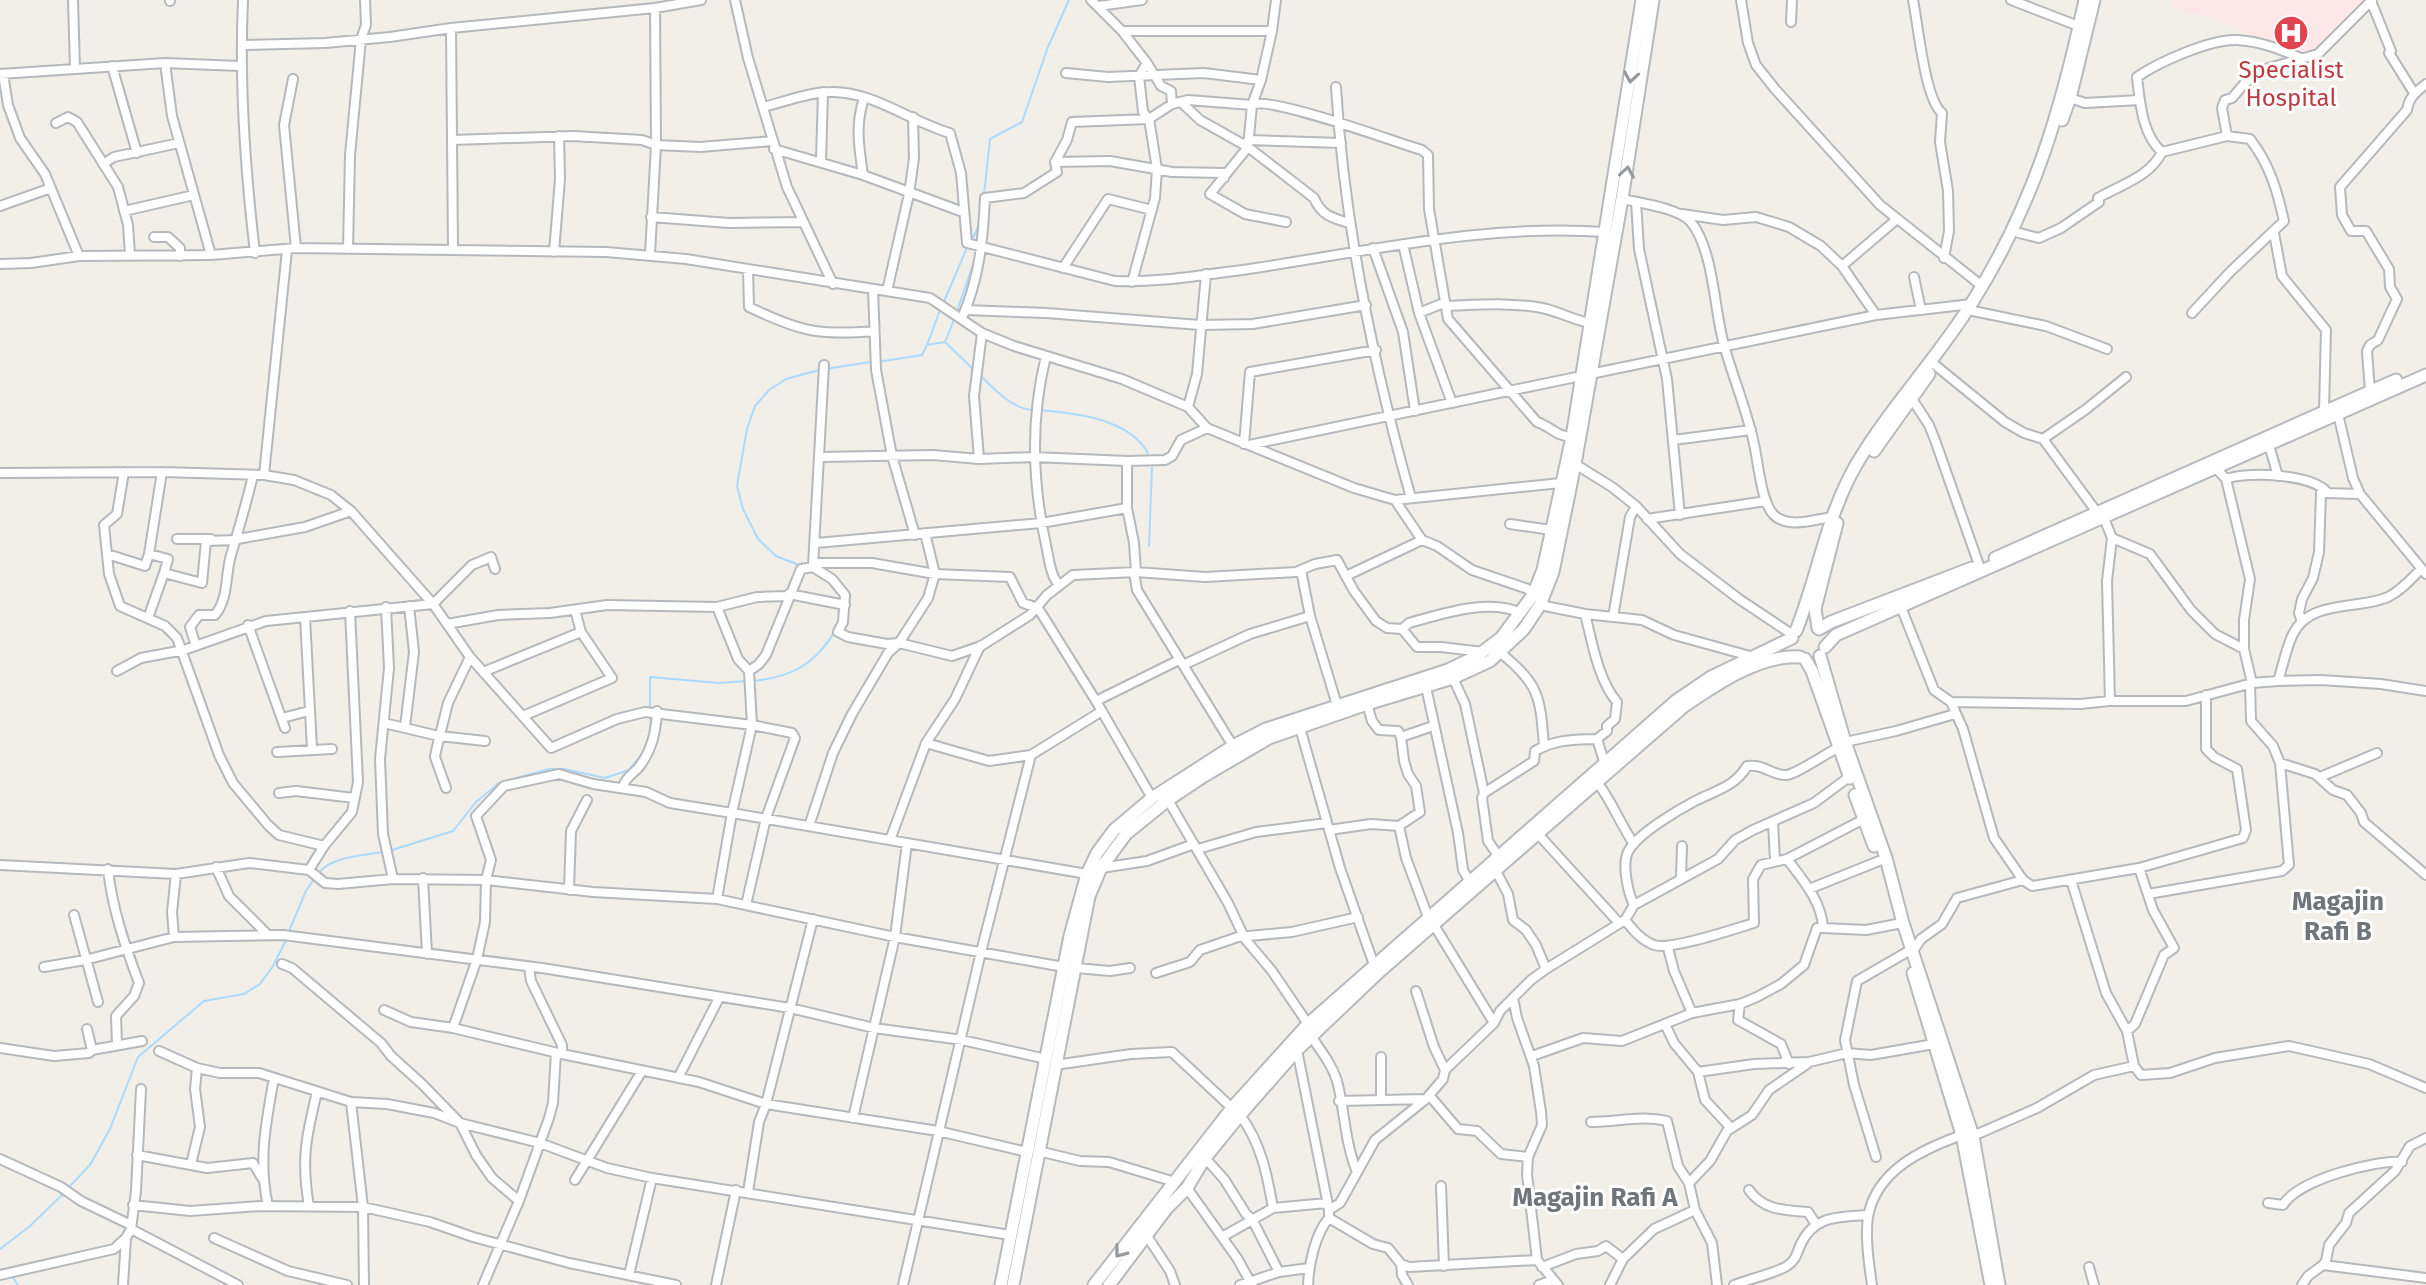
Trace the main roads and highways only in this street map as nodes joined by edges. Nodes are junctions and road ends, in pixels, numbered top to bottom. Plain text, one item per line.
1 (1642, 0) edge
2 (1653, 0) edge
3 (2085, 0) edge
4 (2094, 0) edge
5 (2083, 28) junction
6 (1972, 308) junction
7 (2426, 367) edge
8 (1585, 375) junction
9 (2426, 375) edge
10 (2100, 514) junction
11 (1536, 600) junction
12 (1818, 628) junction
13 (1794, 635) junction
14 (1822, 652) junction
15 (1803, 658) junction
16 (1842, 745) junction
17 (1431, 921) junction
18 (1910, 951) junction
19 (1070, 967) junction
20 (1310, 1030) junction
21 (1236, 1112) junction
22 (1967, 1135) junction
23 (1033, 1151) junction
24 (1001, 1285) edge
25 (1013, 1285) edge
26 (1094, 1285) edge
27 (1109, 1285) edge
28 (1991, 1285) edge
29 (1999, 1285) edge

1 -> 8 main road
8 -> 2 main road
3 - 5 main road
4 - 5 main road
5 - 6 main road
5 - 6 main road
6 - 12 main road
6 - 13 main road
7 - 10 main road
8 - 11 main road
8 - 11 main road
9 - 10 main road
10 - 12 main road
10 - 14 main road
11 - 19 main road
11 - 19 main road
12 - 13 main road
12 - 14 main road
13 - 15 main road
13 - 17 main road
14 - 15 main road
14 - 16 main road
15 - 16 main road
15 - 17 main road
16 - 18 main road
16 - 18 main road
17 - 20 main road
17 - 20 main road
18 - 22 main road
18 - 22 main road
19 - 23 main road
20 - 21 main road
20 - 21 main road
21 -> 26 main road
21 - 27 main road
22 - 28 main road
22 - 29 main road
23 - 24 main road
23 - 25 main road

